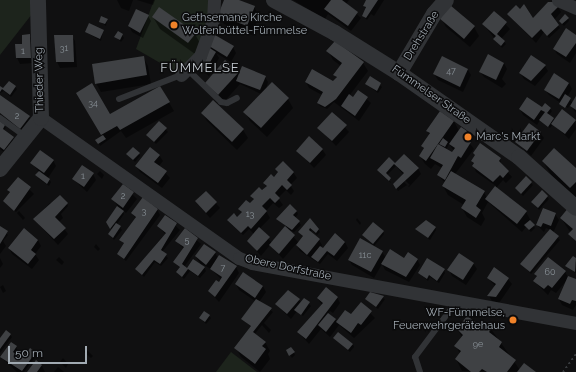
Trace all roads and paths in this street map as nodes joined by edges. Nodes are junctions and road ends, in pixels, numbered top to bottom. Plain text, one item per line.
1 (38, 0) edge
2 (214, 0) edge
3 (274, 0) edge
4 (446, 0) edge
5 (558, 0) edge
6 (576, 8) edge
7 (184, 72) junction
8 (399, 73) junction
9 (236, 98) dead end
10 (119, 99) dead end
11 (0, 118) edge
12 (41, 118) junction
13 (26, 137) junction
14 (0, 169) edge
15 (576, 208) edge
16 (457, 301) junction
17 (576, 323) edge
18 (576, 354) edge
19 (420, 372) edge
20 (563, 372) edge

1 - 12 street, Thieder Weg
2 - 7 street
3 - 8 street, Fümmelser Straße
4 - 8 street, Drehstraße
5 - 6 street
7 - 9 lane
7 - 10 lane
8 - 15 street, Fümmelser Straße
11 - 13 lane
12 - 13 street, Thieder Weg
12 - 16 street, Obere Dorfstraße
13 - 14 street, Thieder Weg
16 - 17 street, Obere Dorfstraße
16 - 19 lane
18 - 20 path

